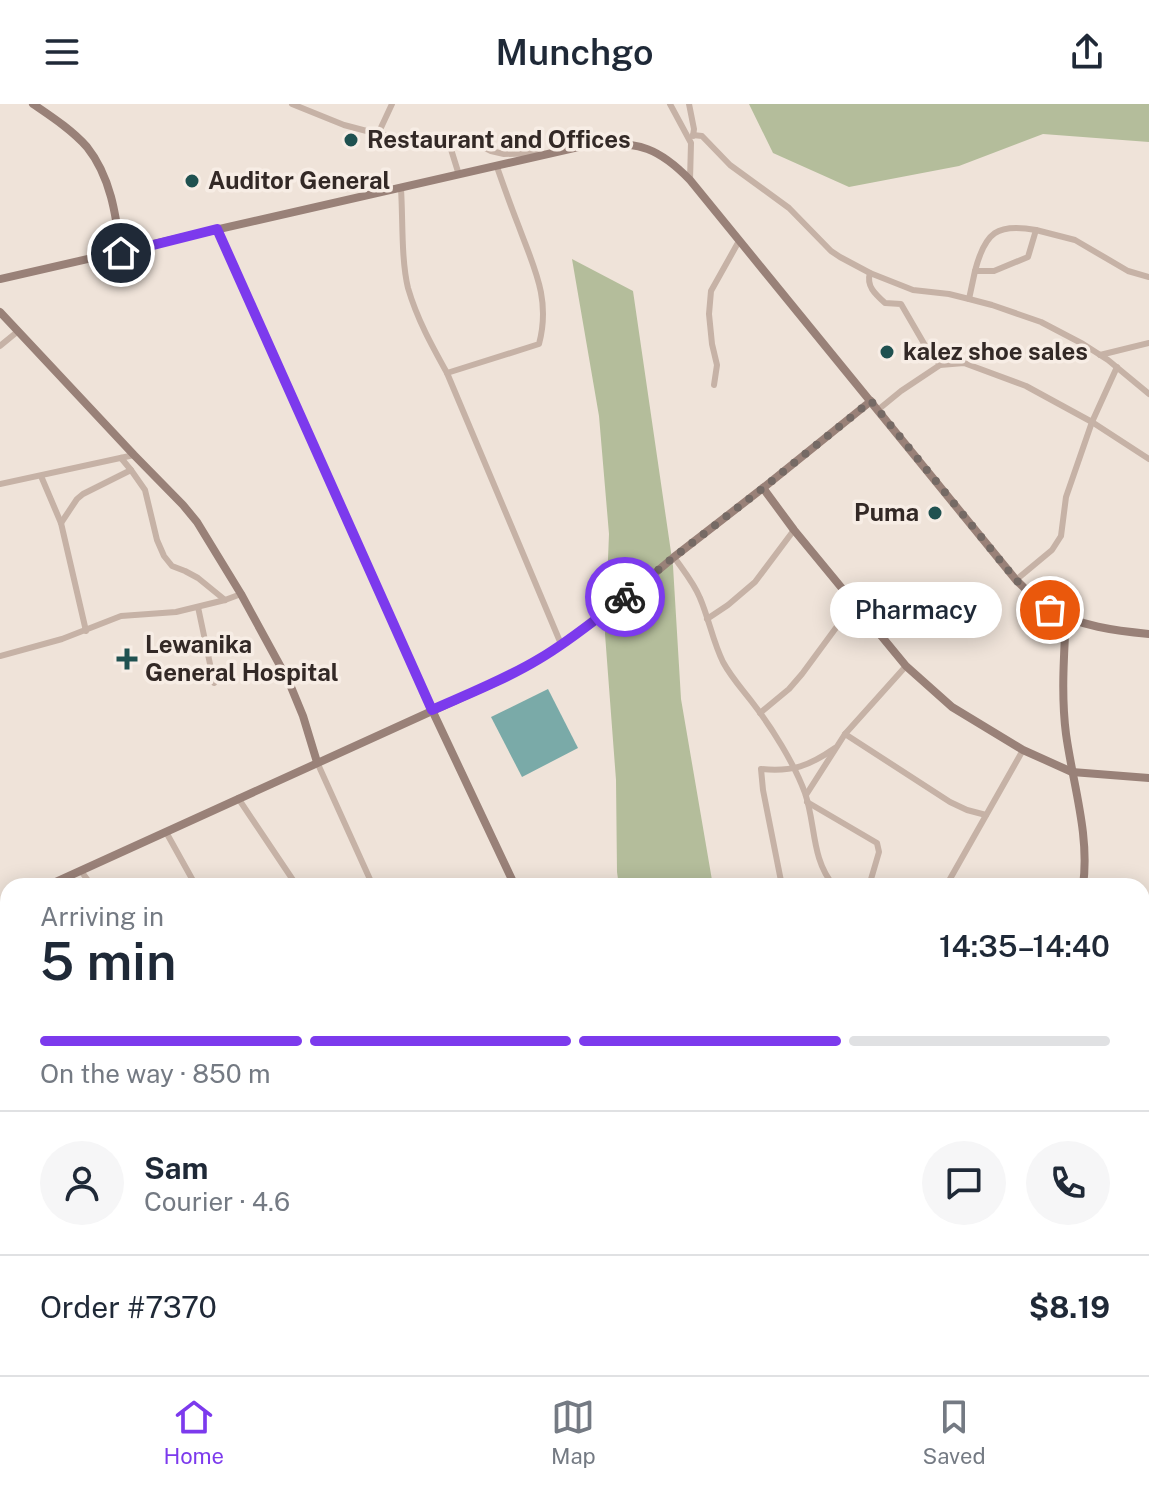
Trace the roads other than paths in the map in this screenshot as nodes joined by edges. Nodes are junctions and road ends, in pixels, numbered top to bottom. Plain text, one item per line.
1 (33, 104) edge
2 (292, 104) edge
3 (392, 104) edge
4 (670, 104) edge
5 (689, 104) edge
6 (378, 134) junction
7 (693, 135) junction
8 (691, 143) junction
9 (450, 146) junction
10 (552, 153) junction
11 (497, 167) junction
12 (459, 175) junction
13 (690, 180) junction
14 (401, 189) junction
15 (217, 229) junction
16 (1036, 230) junction
17 (739, 241) junction
18 (121, 253) junction
19 (975, 271) junction
20 (870, 273) junction
21 (1149, 277) edge
22 (0, 279) edge
23 (969, 299) junction
24 (0, 312) edge
25 (17, 332) junction
26 (1149, 343) edge
27 (0, 346) edge
28 (1100, 355) junction
29 (940, 365) junction
30 (1117, 367) junction
31 (447, 373) junction
32 (714, 385) dead end
33 (1149, 394) edge
34 (871, 401) junction
35 (879, 409) junction
36 (1092, 422) junction
37 (134, 455) junction
38 (121, 458) junction
39 (1149, 459) edge
40 (131, 470) junction
41 (41, 476) junction
42 (0, 484) edge
43 (763, 488) junction
44 (61, 523) junction
45 (794, 530) junction
46 (674, 557) junction
47 (1016, 580) junction
48 (241, 594) junction
49 (225, 600) junction
50 (855, 602) junction
51 (198, 607) junction
52 (1066, 617) junction
53 (707, 619) junction
54 (86, 631) junction
55 (1149, 634) edge
56 (561, 644) junction
57 (0, 656) edge
58 (906, 666) junction
59 (214, 683) dead end
60 (432, 710) junction
61 (760, 713) junction
62 (845, 734) junction
63 (835, 748) junction
64 (1023, 750) junction
65 (317, 762) junction
66 (794, 769) junction
67 (1072, 772) junction
68 (1149, 778) edge
69 (238, 798) junction
70 (806, 798) junction
71 (986, 815) junction
72 (166, 832) junction
73 (81, 871) junction
74 (65, 878) edge
75 (86, 878) edge
76 (192, 878) edge
77 (292, 878) edge
78 (369, 878) edge
79 (511, 878) edge
80 (780, 878) edge
81 (827, 878) edge
82 (872, 878) edge
83 (951, 878) edge
84 (1084, 878) edge

1 - 18 main road
2 - 6 street
3 - 6 street
4 - 8 street
5 - 7 street
6 - 9 street
7 - 8 street
7 - 20 street
8 - 13 street
9 - 10 street
9 - 12 street
10 - 11 main road
10 - 13 main road
11 - 12 main road
11 - 31 street
12 - 14 main road
13 - 17 main road
14 - 15 main road
14 - 31 street
15 - 18 main road
15 - 60 main road
16 - 19 street
16 - 19 street
16 - 21 street
17 - 32 street
17 - 34 main road
18 - 22 main road
19 - 23 street
20 - 23 street
20 - 29 street
23 - 28 street
24 - 25 main road
25 - 27 street
25 - 37 main road
26 - 28 street
28 - 30 street
29 - 35 street
29 - 36 street
30 - 33 street
30 - 36 street
31 - 56 street
34 - 35 main road
34 - 43 main road
35 - 47 main road
36 - 39 street
36 - 47 street
37 - 38 street
37 - 48 main road
38 - 40 street
38 - 41 street
40 - 44 street
40 - 49 street
41 - 42 street
41 - 44 street
43 - 45 main road
43 - 46 main road
44 - 54 street
45 - 50 main road
45 - 53 street
46 - 53 street
46 - 56 main road
47 - 52 main road
48 - 49 street
48 - 65 main road
49 - 51 street
50 - 58 main road
50 - 61 street
51 - 54 street
51 - 59 street
52 - 55 main road
52 - 67 main road
53 - 61 street
54 - 57 street
56 - 60 main road
58 - 62 street
58 - 64 main road
60 - 65 main road
60 - 79 main road
61 - 66 street
62 - 63 street
62 - 71 street
63 - 66 street
63 - 70 street
64 - 67 main road
64 - 71 street
65 - 69 main road
65 - 78 street
66 - 70 street
66 - 80 street
67 - 68 main road
67 - 84 main road
69 - 72 main road
69 - 77 street
70 - 81 street
70 - 82 street
71 - 83 street
72 - 73 main road
72 - 76 street
73 - 74 main road
73 - 75 street

